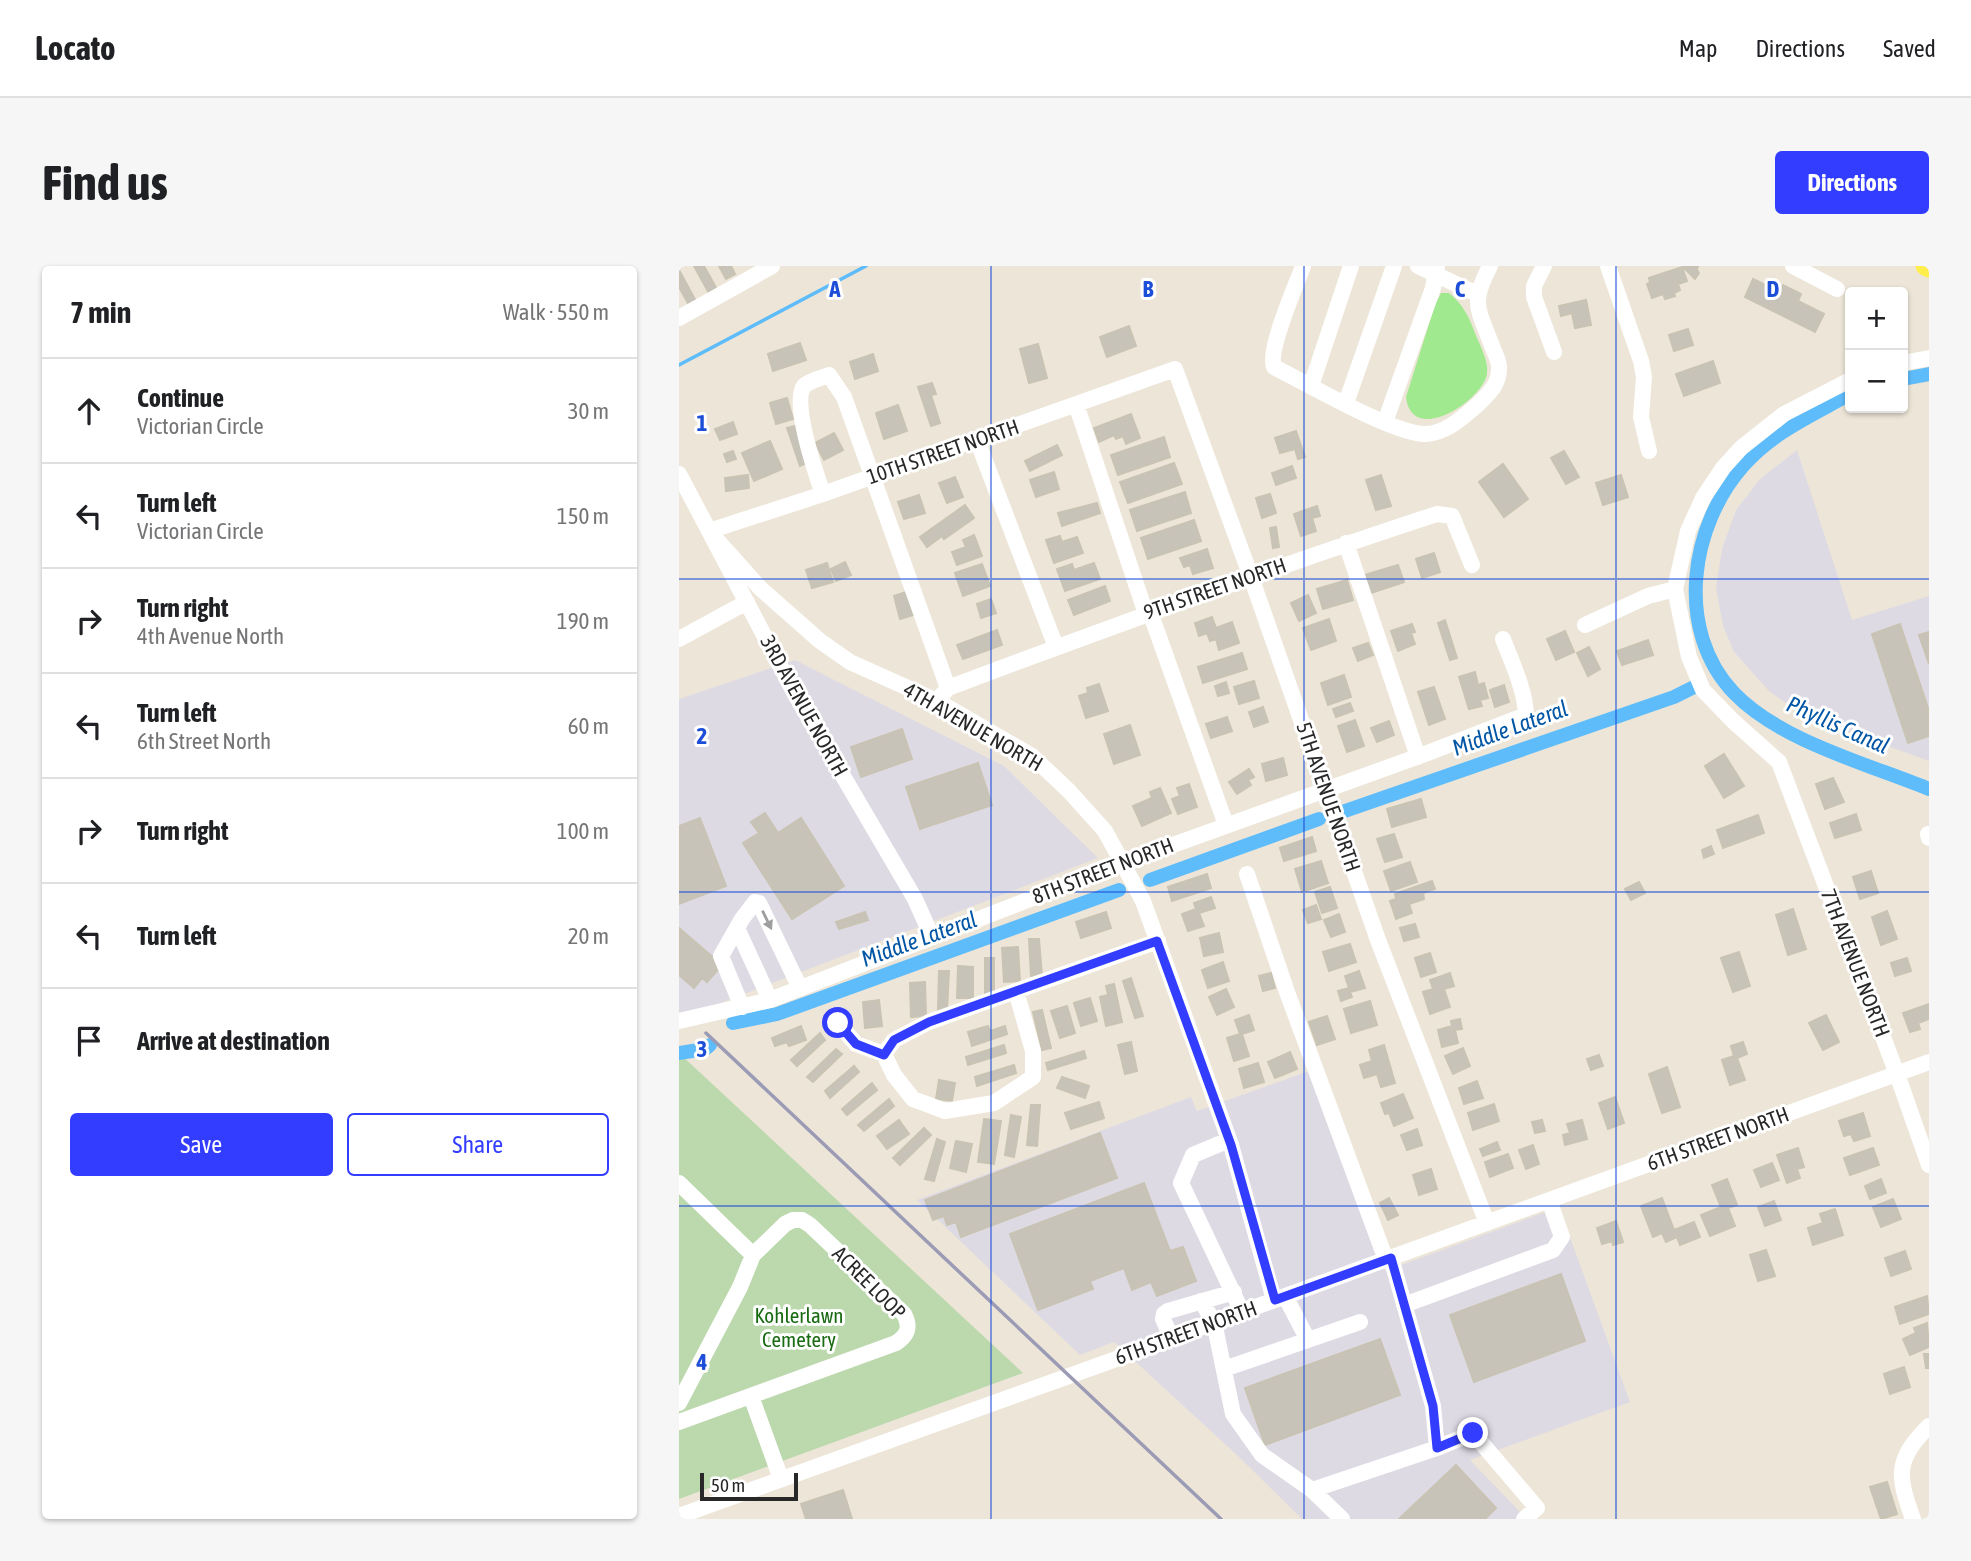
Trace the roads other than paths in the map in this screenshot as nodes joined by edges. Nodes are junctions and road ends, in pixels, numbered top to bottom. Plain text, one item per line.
1 (772, 266) edge
2 (1303, 266) edge
3 (1351, 266) edge
4 (1394, 266) edge
5 (1418, 266) edge
6 (1490, 266) edge
7 (1544, 266) edge
8 (1608, 266) edge
9 (1793, 266) edge
10 (1437, 270) edge
11 (1837, 289) dead end
12 (1477, 294) junction
13 (679, 318) edge
14 (1555, 352) dead end
15 (1929, 358) edge
16 (1908, 362) edge
17 (1175, 369) joint
18 (1845, 383) edge
19 (1311, 386) junction
20 (1346, 403) junction
21 (1076, 404) junction
22 (1385, 422) junction
23 (977, 440) junction
24 (1649, 451) dead end
25 (679, 474) edge
26 (872, 477) junction
27 (823, 494) junction
28 (709, 531) junction
29 (1346, 543) junction
30 (1472, 565) dead end
31 (1251, 577) junction
32 (1675, 589) junction
33 (747, 602) junction
34 (1148, 613) junction
35 (1585, 625) dead end
36 (679, 639) edge
37 (1503, 639) dead end
38 (1056, 647) junction
39 (948, 688) junction
40 (937, 701) junction
41 (1418, 757) junction
42 (1325, 789) junction
43 (1226, 825) junction
44 (1123, 863) junction
45 (1247, 874) dead end
46 (737, 928) junction
47 (932, 937) junction
48 (1157, 941) junction
49 (800, 988) junction
50 (1016, 991) junction
51 (770, 1000) junction
52 (742, 1007) junction
53 (679, 1021) edge
54 (838, 1023) dead end
55 (884, 1055) junction
56 (1929, 1062) edge
57 (1897, 1074) junction
58 (1229, 1140) junction
59 (1929, 1165) edge
60 (679, 1184) edge
61 (1549, 1200) junction
62 (1487, 1223) junction
63 (753, 1255) junction
64 (1389, 1259) junction
65 (1234, 1292) junction
66 (1280, 1298) junction
67 (1201, 1301) junction
68 (1404, 1304) junction
69 (1242, 1312) junction
70 (1214, 1322) junction
71 (1360, 1322) dead end
72 (1172, 1339) junction
73 (1308, 1340) junction
74 (1224, 1369) junction
75 (751, 1396) junction
76 (681, 1399) edge
77 (709, 1409) junction
78 (679, 1422) edge
79 (1929, 1426) edge
80 (1437, 1448) junction
81 (781, 1479) junction
82 (1312, 1490) junction
83 (679, 1516) edge
84 (1342, 1519) edge
85 (1524, 1519) edge
86 (1913, 1519) edge

1 - 13 street
2 - 19 street
3 - 19 street
4 - 20 street
5 - 10 street
6 - 12 street
7 - 14 street
8 - 24 street
9 - 11 street
10 - 12 street
10 - 22 street
12 - 22 street
15 - 16 street
17 - 21 street, 10TH STREET NORTH
17 - 31 street, 5TH AVENUE NORTH
18 - 32 street
19 - 20 street
20 - 22 street
21 - 23 street, 10TH STREET NORTH
21 - 34 street
23 - 26 street, 10TH STREET NORTH
23 - 38 street
25 - 28 street, 3RD AVENUE NORTH
26 - 27 street, 10TH STREET NORTH
26 - 27 street
26 - 39 street
27 - 28 street, 10TH STREET NORTH
28 - 33 street, 3RD AVENUE NORTH
28 - 40 street, 4TH AVENUE NORTH
29 - 30 street, 9TH STREET NORTH
29 - 31 street, 9TH STREET NORTH
29 - 41 street
31 - 34 street, 9TH STREET NORTH
31 - 42 street, 5TH AVENUE NORTH
32 - 35 street
32 - 57 street, 7TH AVENUE NORTH
33 - 36 street
33 - 47 street, 3RD AVENUE NORTH
34 - 38 street, 9TH STREET NORTH
34 - 43 street
37 - 41 street, 8TH STREET NORTH
38 - 39 street, 9TH STREET NORTH
39 - 40 street, 9TH STREET NORTH
40 - 44 street, 4TH AVENUE NORTH
41 - 42 street, 8TH STREET NORTH
42 - 43 street, 8TH STREET NORTH
42 - 62 street, 5TH AVENUE NORTH
43 - 44 street, 8TH STREET NORTH
44 - 47 street, 8TH STREET NORTH
44 - 48 street, 4TH AVENUE NORTH
45 - 64 street
46 -> 49 street
46 - 51 street
46 - 52 street
47 - 49 street, 8TH STREET NORTH
48 - 50 street
48 - 58 street, 4TH AVENUE NORTH
49 - 51 street, 8TH STREET NORTH
50 - 55 street
50 - 55 street
51 - 52 street, 8TH STREET NORTH
52 - 53 street, 8TH STREET NORTH
54 - 55 street
56 - 57 street, 6TH STREET NORTH
57 - 59 street, 7TH AVENUE NORTH
57 - 61 street, 6TH STREET NORTH
58 - 65 street
58 - 66 street, 4TH AVENUE NORTH
60 - 63 street
61 - 62 street, 6TH STREET NORTH
61 - 68 street
62 - 64 street, 6TH STREET NORTH
63 - 75 street, ACREE LOOP
63 - 76 street
64 - 66 street, 6TH STREET NORTH
64 - 68 street
65 - 67 street
65 - 69 street
66 - 69 street, 6TH STREET NORTH
66 - 73 street, 4TH AVENUE NORTH
67 - 70 street
67 - 72 street
68 - 80 street
69 - 70 street, 6TH STREET NORTH
70 - 72 street, 6TH STREET NORTH
70 - 74 street
71 - 73 street
72 - 81 street, 6TH STREET NORTH
73 - 74 street
74 - 82 street
75 - 77 street, ACREE LOOP
75 - 81 street
76 - 77 street
77 - 78 street, ACREE LOOP
79 - 86 street
80 - 82 street
80 - 85 street
81 - 83 street, 6TH STREET NORTH
82 - 84 street

